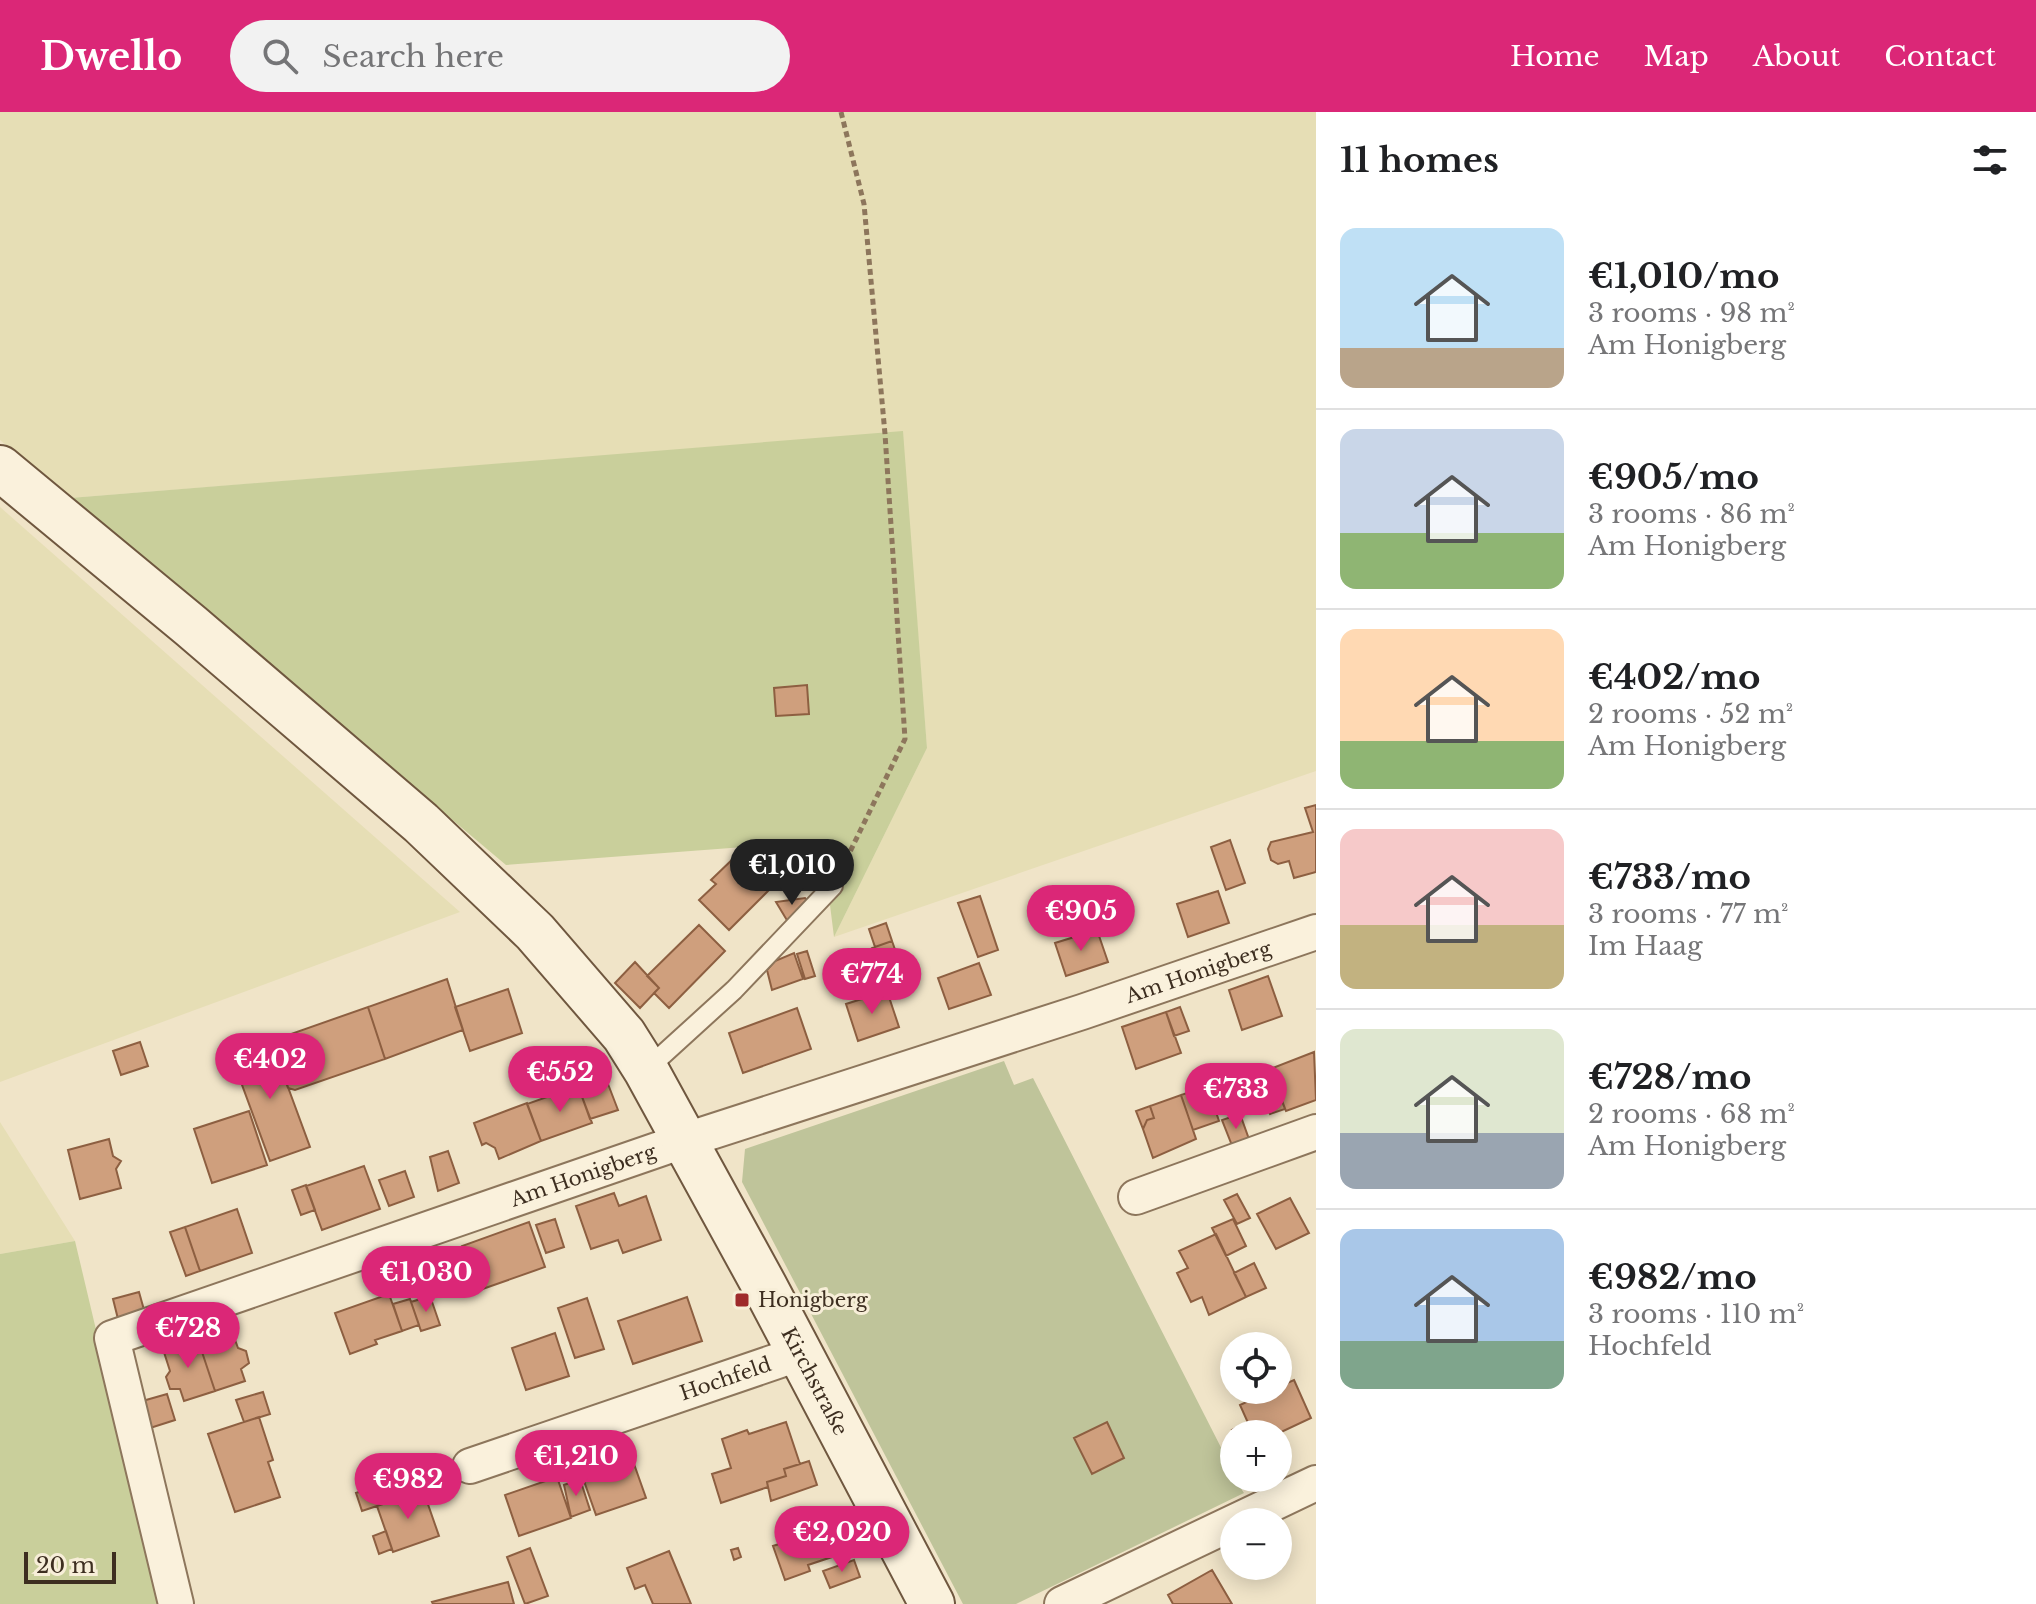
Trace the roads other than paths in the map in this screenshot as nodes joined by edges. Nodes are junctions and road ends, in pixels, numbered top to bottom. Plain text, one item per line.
1 (0, 468) edge
2 (833, 886) road end
3 (1316, 932) edge
4 (635, 1053) junction
5 (1316, 1132) edge
6 (683, 1141) junction
7 (1136, 1197) dead end
8 (798, 1354) junction
9 (470, 1466) dead end
10 (1315, 1486) edge
11 (922, 1602) edge
12 (176, 1604) edge
13 (1062, 1604) edge

1 - 4 street, Kirchstraße
2 - 4 lane
3 - 6 street, Am Honigberg
4 - 6 street, Kirchstraße
5 - 7 street
6 - 8 street, Kirchstraße
6 - 12 street, Am Honigberg
8 - 9 street, Hochfeld
8 - 11 street, Kirchstraße
10 - 13 street

